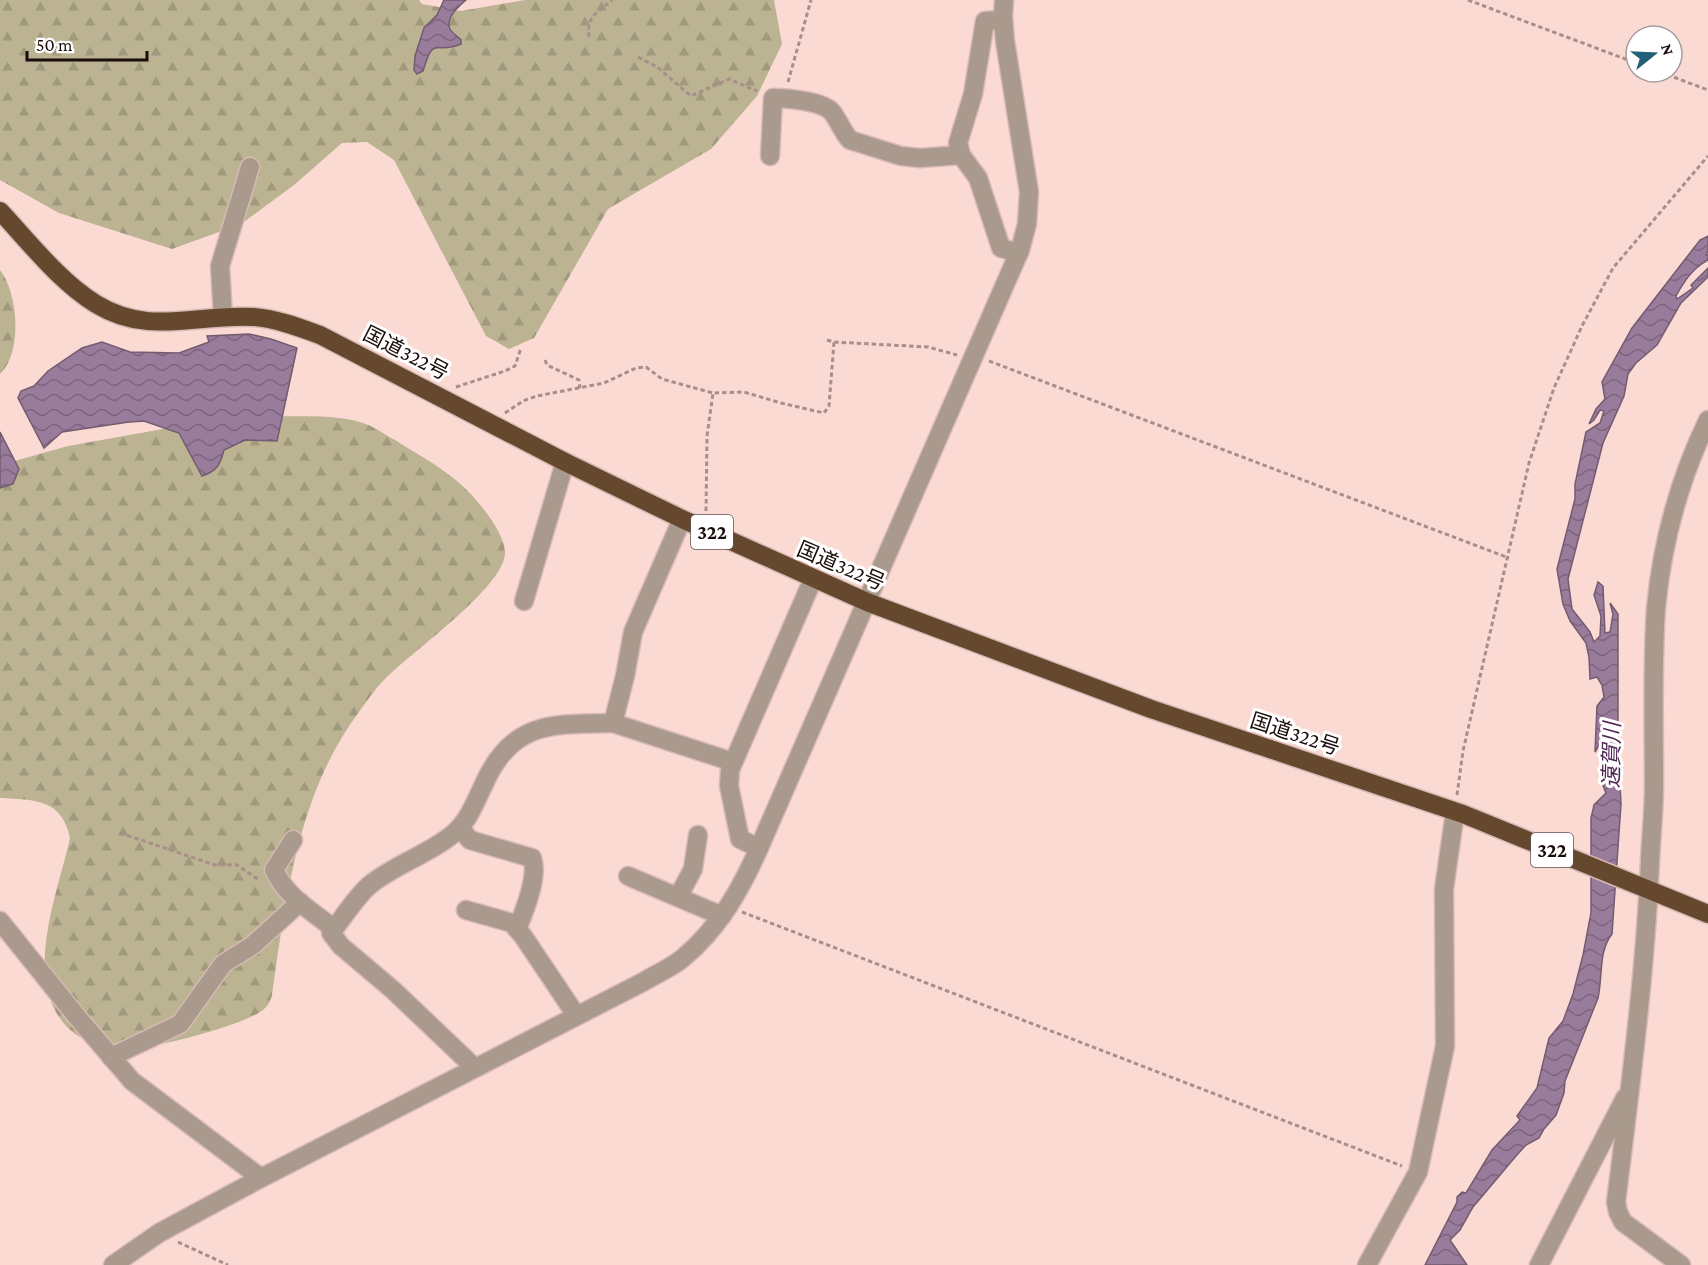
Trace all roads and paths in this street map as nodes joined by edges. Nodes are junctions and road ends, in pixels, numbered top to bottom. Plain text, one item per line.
1 (612, 0) edge
2 (811, 0) edge
3 (1004, 0) edge
4 (1468, 0) edge
5 (1003, 20) junction
6 (589, 37) dead end
7 (638, 57) dead end
8 (1624, 58) edge
9 (1684, 81) edge
10 (1708, 90) edge
11 (779, 98) junction
12 (962, 155) junction
13 (770, 156) dead end
14 (1708, 156) edge
15 (250, 167) dead end
16 (0, 211) edge
17 (1019, 253) junction
18 (223, 317) junction
19 (827, 340) dead end
20 (834, 342) junction
21 (521, 348) dead end
22 (967, 355) junction
23 (545, 360) dead end
24 (579, 388) junction
25 (713, 393) junction
26 (440, 396) junction
27 (1708, 420) edge
28 (497, 426) junction
29 (565, 462) junction
30 (682, 519) junction
31 (702, 528) junction
32 (1509, 558) junction
33 (813, 579) junction
34 (524, 601) dead end
35 (867, 602) junction
36 (613, 723) junction
37 (734, 762) junction
38 (1459, 813) junction
39 (460, 828) junction
40 (120, 832) dead end
41 (698, 835) dead end
42 (293, 840) dead end
43 (759, 848) junction
44 (628, 876) dead end
45 (283, 887) junction
46 (1645, 888) junction
47 (678, 897) junction
48 (300, 902) junction
49 (466, 910) dead end
50 (725, 912) junction
51 (1708, 914) edge
52 (4, 926) edge
53 (334, 929) junction
54 (517, 929) junction
55 (576, 1015) junction
56 (111, 1057) junction
57 (474, 1067) junction
58 (1631, 1086) junction
59 (1418, 1172) junction
60 (261, 1178) junction
61 (159, 1233) junction
62 (113, 1265) edge
63 (228, 1265) edge
64 (1367, 1265) edge
65 (1539, 1265) edge
66 (1681, 1265) edge

1 - 6 path
2 - 11 path
3 - 5 street
4 - 8 path
5 - 12 street
5 - 17 street
7 - 11 path
9 - 10 path
11 - 12 street
11 - 13 street
12 - 17 street
14 - 32 path
15 - 18 street
16 - 18 highway, 国道322号 / 322
17 - 22 street
18 - 26 highway, 国道322号 / 322
19 - 20 path
20 - 22 path
20 - 25 path
21 - 26 path
22 - 32 path
22 - 35 street
23 - 24 path
24 - 25 path
24 - 28 path
25 - 31 path
26 - 28 highway, 国道322号 / 322
27 - 46 street
28 - 29 highway, 国道322号 / 322
29 - 30 highway, 国道322号 / 322
29 - 34 street
30 - 31 highway, 国道322号 / 322
30 - 36 street
31 - 33 highway, 国道322号 / 322
32 - 38 path
33 - 35 highway, 国道322号 / 322
33 - 37 street
35 - 38 highway, 国道322号 / 322
35 - 43 street
36 - 37 street
36 - 39 street
37 - 43 street
38 - 46 highway, 国道322号 / 322
38 - 59 street
39 - 53 street
39 - 54 street
40 - 45 path
41 - 47 street
42 - 45 street
43 - 50 street
44 - 47 street
45 - 48 street
46 - 51 highway, 国道322号 / 322
46 - 58 street
47 - 50 street
48 - 53 street
48 - 56 street
49 - 54 street
50 - 55 street
50 - 59 path
52 - 56 street
53 - 57 street
54 - 55 street
55 - 57 street
56 - 60 street
57 - 60 street
58 - 65 street
58 - 66 street
59 - 64 street
60 - 61 street
61 - 62 street
61 - 63 path

